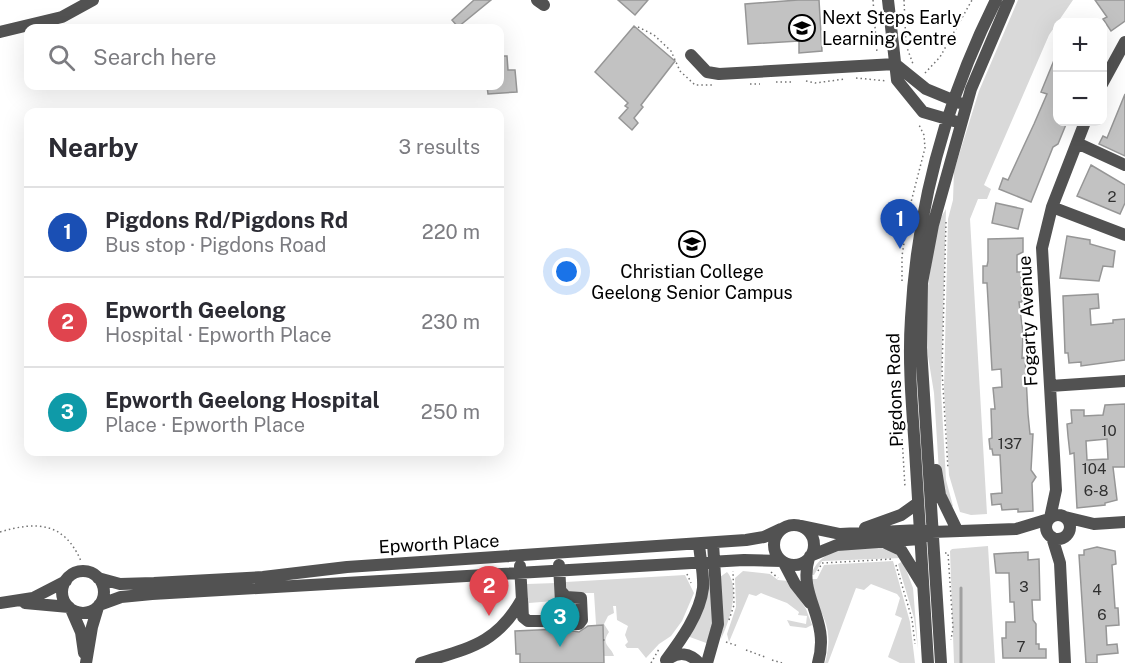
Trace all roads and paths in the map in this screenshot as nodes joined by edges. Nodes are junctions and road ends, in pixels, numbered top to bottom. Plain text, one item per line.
1 (93, 0) edge
2 (873, 0) edge
3 (888, 0) edge
4 (904, 0) edge
5 (972, 0) edge
6 (996, 0) edge
7 (1009, 0) edge
8 (36, 24) edge
9 (24, 27) edge
10 (638, 27) dead end
11 (0, 32) edge
12 (1125, 42) edge
13 (691, 56) dead end
14 (877, 60) dead end
15 (895, 64) junction
16 (1107, 75) edge
17 (919, 82) junction
18 (694, 85) dead end
19 (952, 101) junction
20 (966, 106) junction
21 (946, 119) junction
22 (961, 123) junction
23 (1084, 126) edge
24 (1077, 143) junction
25 (1125, 165) edge
26 (1052, 207) junction
27 (946, 218) dead end
28 (1125, 236) edge
29 (921, 348) junction
30 (1125, 381) edge
31 (1050, 386) junction
32 (948, 470) dead end
33 (1056, 490) junction
34 (918, 503) junction
35 (1065, 517) junction
36 (1049, 519) junction
37 (1125, 522) edge
38 (1094, 524) junction
39 (802, 526) junction
40 (781, 529) junction
41 (1016, 529) junction
42 (957, 530) junction
43 (0, 532) edge
44 (932, 532) junction
45 (843, 534) junction
46 (920, 534) junction
47 (1067, 535) junction
48 (1051, 536) junction
49 (883, 542) junction
50 (713, 543) junction
51 (699, 544) junction
52 (948, 553) dead end
53 (558, 555) junction
54 (519, 557) junction
55 (810, 557) junction
56 (715, 561) junction
57 (701, 562) junction
58 (783, 562) junction
59 (1060, 563) junction
60 (81, 566) junction
61 (559, 571) junction
62 (521, 573) junction
63 (98, 578) junction
64 (815, 578) dead end
65 (67, 580) junction
66 (923, 585) junction
67 (561, 591) junction
68 (522, 599) junction
69 (6, 603) edge
70 (99, 606) junction
71 (813, 606) junction
72 (70, 608) junction
73 (562, 621) junction
74 (722, 640) dead end
75 (951, 643) dead end
76 (738, 646) dead end
77 (746, 650) dead end
78 (916, 650) dead end
79 (765, 657) dead end
80 (646, 659) dead end
81 (772, 660) dead end
82 (661, 661) edge
83 (86, 663) edge
84 (421, 663) edge
85 (699, 663) edge
86 (707, 663) edge
87 (782, 663) edge
88 (818, 663) edge
89 (927, 663) edge
90 (941, 663) edge
91 (1065, 663) edge

1 - 8 street
2 - 14 path
3 - 15 street
4 - 17 path
5 - 17 path
6 - 19 street, Pigdons Road
7 - 20 street, Pigdons Road
9 - 11 street
10 - 18 path
12 - 16 street
13 - 15 street
15 - 17 street
15 - 21 street
17 - 19 street
19 - 20 street
19 - 21 street, Pigdons Road
20 - 22 street, Pigdons Road
21 - 22 street
21 - 34 street, Pigdons Road
22 - 29 street, Pigdons Road
23 - 24 street, Fogarty Avenue
24 - 25 street
24 - 26 street, Fogarty Avenue
26 - 28 street
26 - 31 street, Fogarty Avenue
27 - 32 path
29 - 42 street
29 - 44 street, Pigdons Road
30 - 31 street
31 - 33 street, Fogarty Avenue
33 - 35 street
33 - 36 street
34 - 45 street
34 - 46 street, Pigdons Road
35 - 36 street
35 - 38 street
35 - 47 street
36 - 41 street
36 - 48 street
37 - 38 street
38 - 47 street
39 - 40 street
39 - 45 street
39 - 55 street
40 - 50 street, Epworth Place
40 - 58 street
41 - 42 street
41 - 48 street
42 - 44 street
43 - 60 path
44 - 46 street
44 - 90 street, Pigdons Road
45 - 46 street
46 - 49 street
46 - 66 street, Pigdons Road
47 - 48 street
47 - 59 street
48 - 59 street
49 - 55 street
49 - 66 street
50 - 51 street, Epworth Place
50 - 56 street
51 - 53 street, Epworth Place
51 - 57 street
52 - 75 path
53 - 54 street, Epworth Place
53 - 61 street
54 - 62 street
54 - 63 street, Epworth Place
55 - 58 street
55 - 71 street
56 - 57 street, Epworth Place
56 - 58 street, Epworth Place
56 - 86 street
57 - 61 street, Epworth Place
57 - 82 street
58 - 71 street
59 - 91 street
60 - 63 street
60 - 65 street
61 - 62 street, Epworth Place
61 - 67 street
62 - 68 street
62 - 70 street, Epworth Place
63 - 70 street
64 - 78 path
65 - 69 street
65 - 72 street
66 - 89 street, Pigdons Road
67 - 73 street
67 - 73 street
68 - 73 street
68 - 84 street
69 - 72 street
70 - 72 street
70 - 83 street
71 - 88 street
72 - 83 street
74 - 76 path
77 - 79 path
80 - 82 path
81 - 87 path
82 - 85 street

